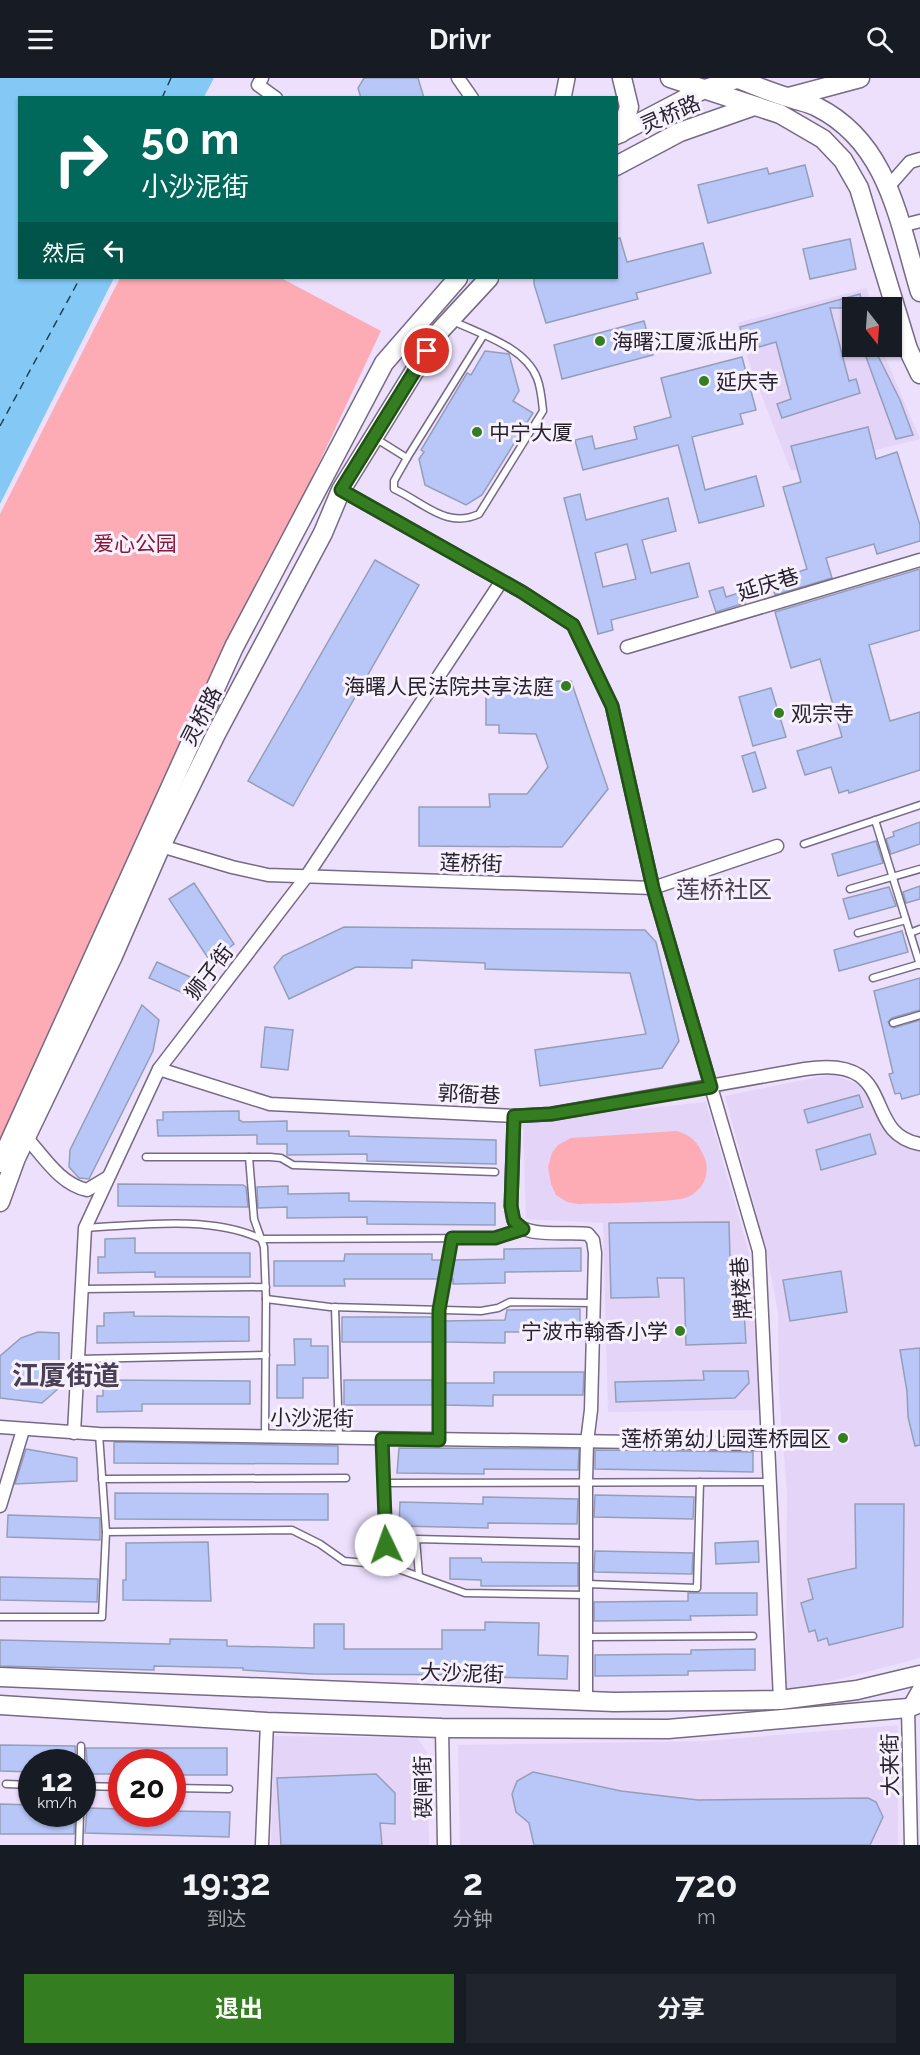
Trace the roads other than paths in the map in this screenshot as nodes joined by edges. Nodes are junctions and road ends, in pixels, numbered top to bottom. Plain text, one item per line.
1 (262, 78) edge
2 (458, 78) edge
3 (567, 78) edge
4 (622, 78) edge
5 (670, 78) edge
6 (738, 78) edge
7 (855, 79) edge
8 (702, 90) junction
9 (273, 96) edge
10 (471, 96) edge
11 (563, 96) edge
12 (788, 98) junction
13 (753, 107) junction
14 (619, 134) edge
15 (920, 159) edge
16 (618, 165) edge
17 (888, 187) junction
18 (920, 221) edge
19 (900, 226) junction
20 (457, 279) edge
21 (488, 279) edge
22 (920, 292) edge
23 (450, 319) junction
24 (483, 336) junction
25 (920, 374) edge
26 (374, 437) junction
27 (407, 458) junction
28 (341, 490) junction
29 (920, 560) edge
30 (501, 582) junction
31 (627, 647) dead end
32 (920, 806) edge
33 (875, 820) junction
34 (804, 844) dead end
35 (161, 846) junction
36 (777, 846) dead end
37 (920, 869) edge
38 (306, 877) junction
39 (893, 878) junction
40 (653, 888) junction
41 (850, 889) dead end
42 (906, 920) junction
43 (920, 929) edge
44 (858, 933) dead end
45 (910, 933) junction
46 (920, 965) edge
47 (873, 978) dead end
48 (920, 1015) edge
49 (893, 1023) dead end
50 (159, 1069) junction
51 (711, 1087) junction
52 (514, 1116) junction
53 (26, 1137) junction
54 (920, 1144) edge
55 (146, 1157) dead end
56 (249, 1157) junction
57 (0, 1163) edge
58 (495, 1172) dead end
59 (108, 1178) junction
60 (0, 1202) edge
61 (85, 1228) junction
62 (523, 1229) junction
63 (452, 1238) junction
64 (261, 1239) junction
65 (266, 1287) junction
66 (82, 1289) junction
67 (266, 1299) junction
68 (594, 1303) junction
69 (335, 1307) junction
70 (439, 1310) junction
71 (266, 1355) junction
72 (78, 1359) junction
73 (0, 1427) edge
74 (23, 1430) junction
75 (74, 1433) junction
76 (99, 1434) junction
77 (265, 1437) junction
78 (339, 1438) junction
79 (382, 1439) junction
80 (439, 1440) junction
81 (587, 1442) junction
82 (768, 1444) junction
83 (346, 1478) dead end
84 (102, 1479) junction
85 (586, 1482) junction
86 (700, 1482) junction
87 (770, 1482) junction
88 (383, 1483) junction
89 (0, 1506) edge
90 (106, 1532) junction
91 (586, 1543) junction
92 (387, 1565) junction
93 (418, 1576) junction
94 (587, 1590) junction
95 (0, 1617) edge
96 (587, 1636) junction
97 (753, 1636) dead end
98 (920, 1675) edge
99 (0, 1677) edge
100 (920, 1687) edge
101 (780, 1700) junction
102 (586, 1701) junction
103 (0, 1705) edge
104 (914, 1706) edge
105 (267, 1722) junction
106 (441, 1728) junction
107 (6, 1784) dead end
108 (18, 1784) edge
109 (186, 1788) edge
110 (229, 1789) dead end
111 (80, 1827) edge
112 (80, 1845) edge
113 (262, 1845) edge
114 (444, 1845) edge
115 (910, 1845) edge

1 - 9 street
2 - 10 street
3 - 11 street
4 - 14 main road
5 - 8 main road
6 - 8 main road, 灵桥路
6 - 12 main road
7 - 12 main road, 灵桥路
8 - 13 main road
8 - 14 main road, 灵桥路
12 - 13 main road, 灵桥路
12 - 17 main road
13 - 16 main road, 灵桥路
13 - 25 main road
15 - 17 street
17 - 19 main road
18 - 19 street
19 - 22 main road
20 - 57 main road, 灵桥路
21 - 23 main road, 灵桥路
23 - 24 lane
23 - 26 main road, 灵桥路
24 - 27 lane
24 - 27 lane
26 - 27 lane
26 - 28 main road, 灵桥路
28 - 30 street, 牌楼巷
28 - 35 main road, 灵桥路
29 - 31 street, 延庆巷
30 - 38 street, 狮子街
30 - 40 street, 牌楼巷
32 - 33 lane
33 - 34 lane
33 - 39 lane
35 - 38 street, 莲桥街
35 - 53 main road, 灵桥路
36 - 40 street, 莲桥街
37 - 39 lane
38 - 40 street, 莲桥街
38 - 50 street, 狮子街
39 - 41 lane
39 - 42 lane
40 - 51 street, 牌楼巷
42 - 44 lane
42 - 45 lane
43 - 45 lane
45 - 46 lane
46 - 47 lane
48 - 49 lane
50 - 52 street, 郭衙巷
50 - 59 street, 狮子街
51 - 52 street, 郭衙巷
51 - 54 street, 郭衙巷
51 - 82 street, 牌楼巷
52 - 62 street
53 - 59 street
53 - 60 main road, 灵桥路
55 - 56 lane
56 - 58 lane
56 - 64 lane
59 - 61 street, 狮子街
61 - 64 lane
61 - 66 street, 狮子街
62 - 63 lane
62 - 68 street
63 - 64 lane
63 - 70 lane
64 - 65 lane
65 - 66 lane
65 - 67 lane
66 - 72 street, 狮子街
67 - 69 lane
67 - 71 lane
68 - 70 lane
68 - 81 street
69 - 70 lane
69 - 78 lane
70 - 80 lane
71 - 72 lane
71 - 77 lane
72 - 75 street, 狮子街
73 - 74 street, 小沙泥街
74 - 75 street, 小沙泥街
74 - 89 street
75 - 76 street, 小沙泥街
76 - 77 street, 小沙泥街
76 - 84 lane
77 - 78 street, 小沙泥街
78 - 79 street, 小沙泥街
79 - 80 street, 小沙泥街
79 - 88 lane
80 - 81 street, 小沙泥街
81 - 82 street, 小沙泥街
81 - 85 street
82 - 87 street, 牌楼巷
83 - 84 lane
84 - 90 lane
85 - 86 lane
85 - 88 lane
85 - 91 street
86 - 87 lane
86 - 94 lane
87 - 101 street, 牌楼巷
88 - 92 lane
90 - 92 lane
90 - 95 lane
91 - 93 lane
91 - 94 street
92 - 93 lane
93 - 94 lane
94 - 96 street
96 - 97 lane
96 - 102 street
98 - 101 main road, 大沙泥街
99 - 102 main road, 大沙泥街
100 - 104 street, 大来街
101 - 102 main road, 大沙泥街
103 - 105 main road
104 - 106 main road
104 - 115 street, 大来街
105 - 106 main road
105 - 113 street
106 - 114 street, 碶闸街
107 - 108 lane
109 - 110 lane
111 - 112 lane

